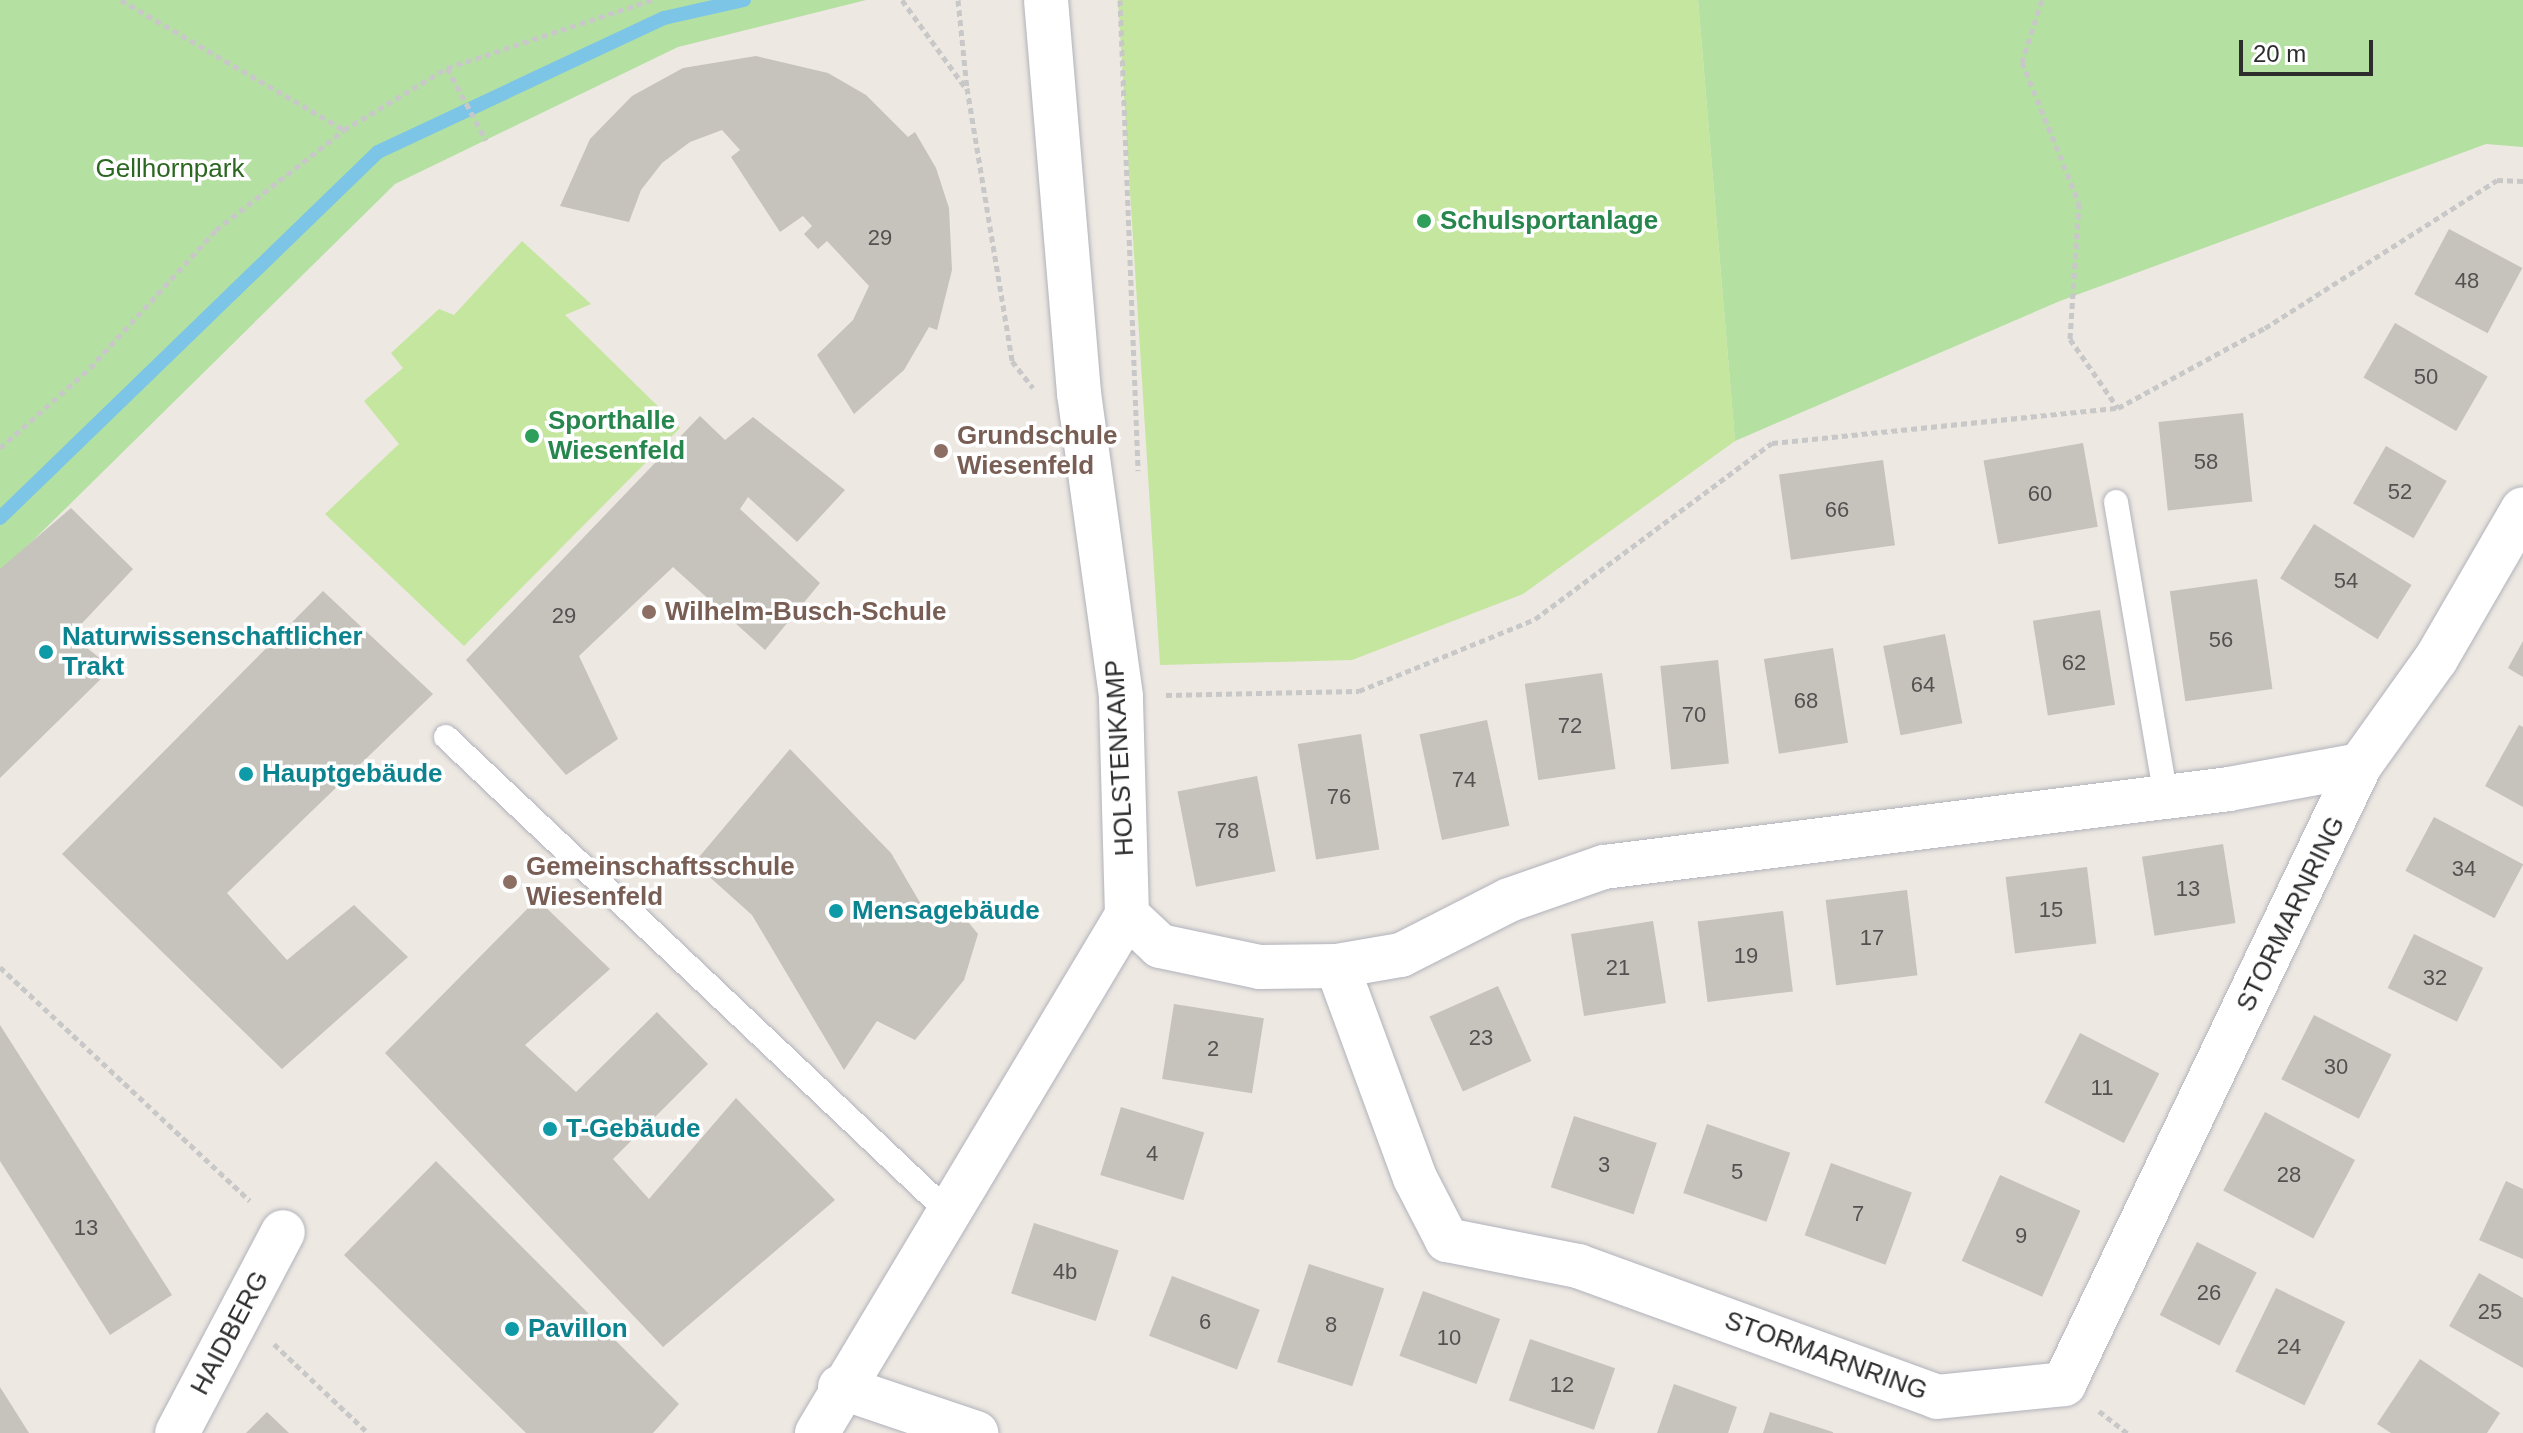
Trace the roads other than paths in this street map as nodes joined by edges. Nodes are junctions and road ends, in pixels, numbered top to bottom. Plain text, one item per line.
1 (1046, 0) edge
2 (2116, 502) dead end
3 (2523, 509) edge
4 (446, 737) dead end
5 (2360, 765) junction
6 (2166, 797) junction
7 (1127, 915) junction
8 (1337, 966) junction
9 (947, 1211) junction
10 (283, 1232) road end
11 (840, 1387) junction
12 (177, 1433) edge
13 (817, 1433) edge
14 (976, 1433) edge

1 - 7 street, HOLSTENKAMP
2 - 6 lane
3 - 5 street, STORMARNRING
4 - 9 lane
5 - 6 street
5 - 8 street, STORMARNRING
6 - 8 street
7 - 8 street
7 - 9 street
9 - 11 street
10 - 12 street, HAIDBERG
11 - 13 street
11 - 14 street

